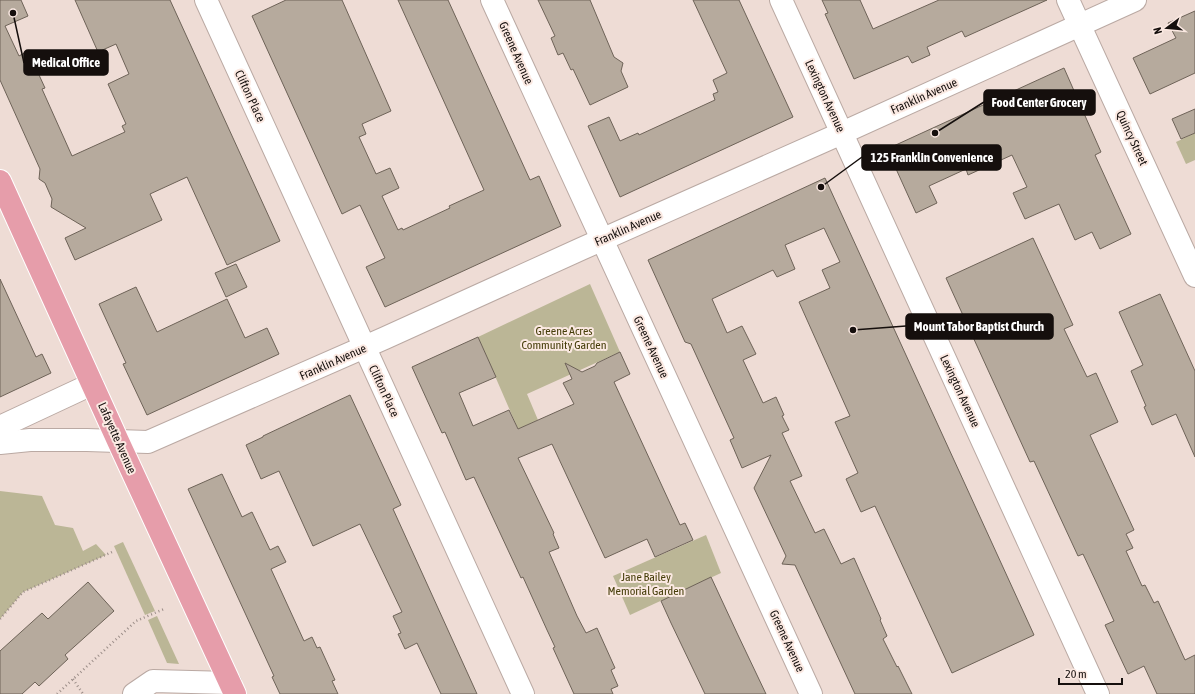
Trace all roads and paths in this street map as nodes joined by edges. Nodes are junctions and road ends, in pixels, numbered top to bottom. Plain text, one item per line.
1 (206, 0) edge
2 (492, 0) edge
3 (781, 0) edge
4 (1068, 0) edge
5 (1135, 0) edge
6 (1080, 25) junction
7 (842, 133) junction
8 (0, 181) edge
9 (601, 240) junction
10 (1195, 276) edge
11 (364, 348) junction
12 (92, 384) junction
13 (0, 427) edge
14 (118, 441) junction
15 (0, 443) edge
16 (112, 552) dead end
17 (164, 609) dead end
18 (0, 619) edge
19 (73, 679) junction
20 (232, 689) edge
21 (57, 694) edge
22 (83, 694) edge
23 (134, 694) edge
24 (523, 694) edge
25 (811, 694) edge
26 (1098, 694) edge

1 - 11 street, Clifton Place
2 - 9 street, Greene Avenue
3 - 7 street, Lexington Avenue
4 - 6 street, Quincy Street
5 - 6 street, Franklin Avenue
6 - 7 street, Franklin Avenue
6 - 10 street, Quincy Street
7 - 9 street, Franklin Avenue
7 - 26 street, Lexington Avenue
8 - 12 main road, Lafayette Avenue
9 - 11 street, Franklin Avenue
9 - 25 street, Greene Avenue
11 - 14 street, Franklin Avenue
11 - 24 street, Clifton Place
12 - 13 street
12 - 14 main road, Lafayette Avenue
14 - 15 street, Franklin Avenue
14 - 20 main road, Lafayette Avenue
16 - 18 path
17 - 19 path
19 - 21 path
19 - 22 path
20 - 23 street

